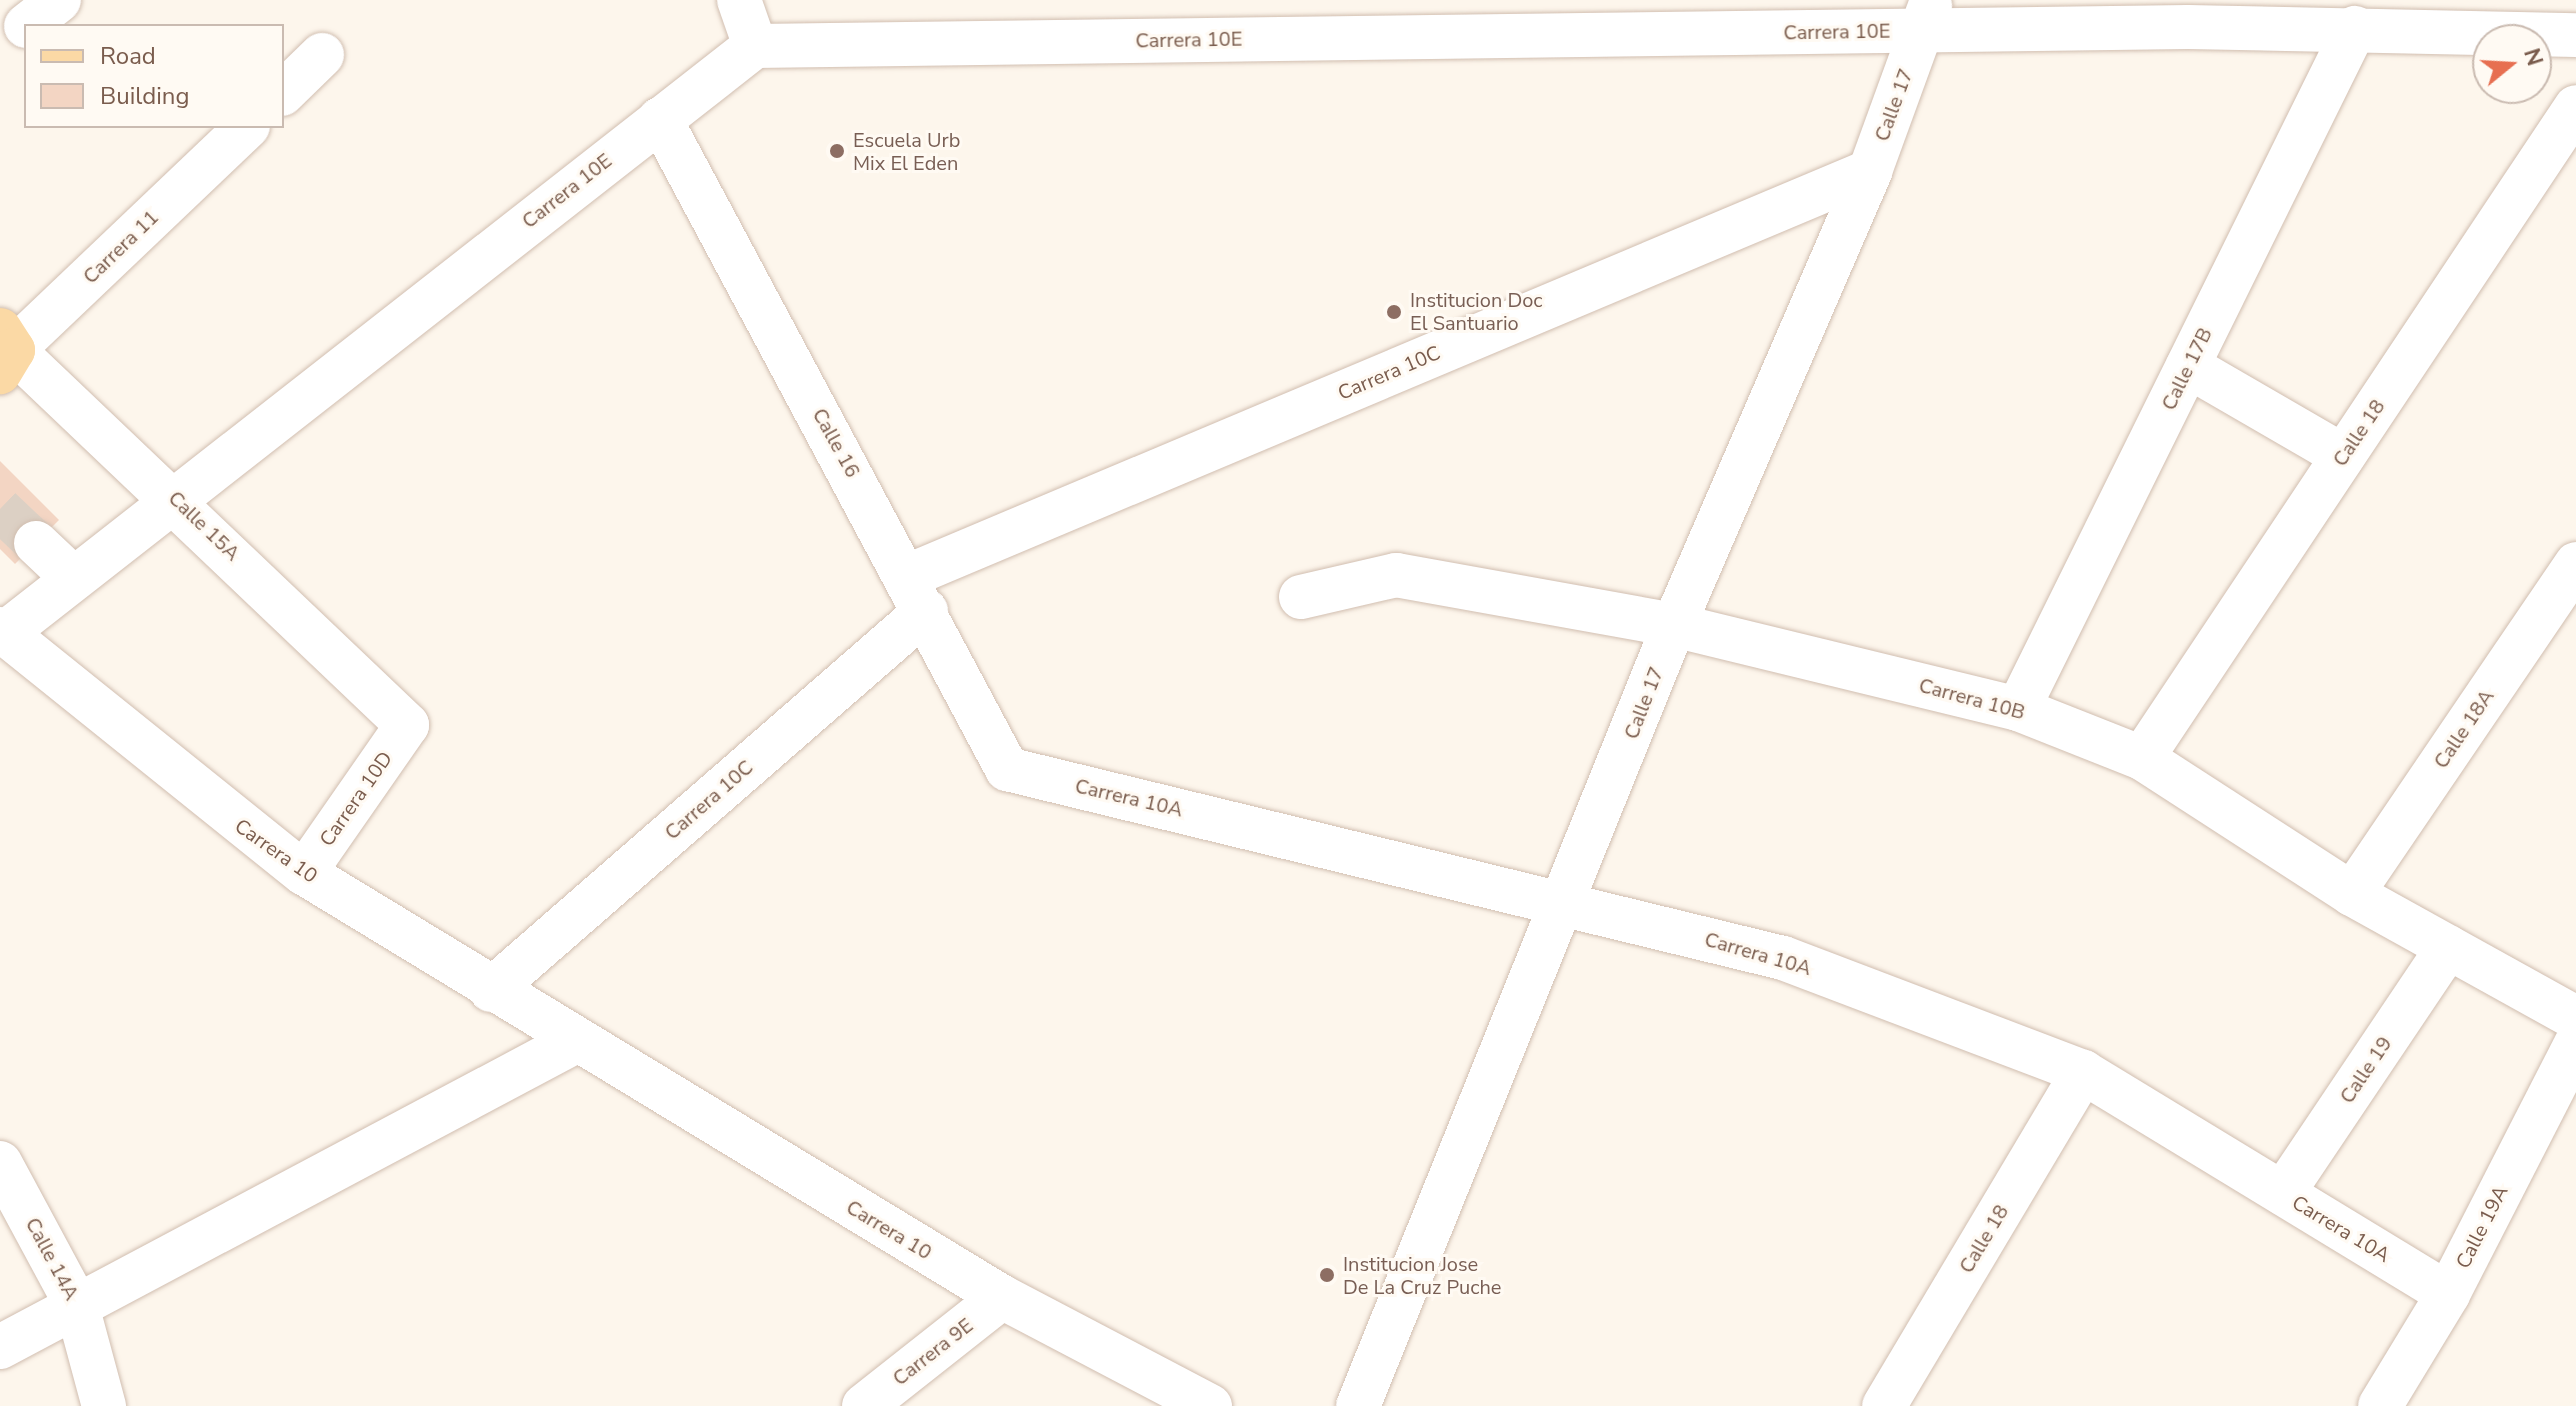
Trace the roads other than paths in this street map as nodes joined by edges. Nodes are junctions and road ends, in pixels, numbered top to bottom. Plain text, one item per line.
1 (59, 0) edge
2 (739, 0) edge
3 (2193, 14) edge
4 (1927, 15) edge
5 (29, 24) edge
6 (24, 28) edge
7 (2355, 28) junction
8 (2576, 35) edge
9 (755, 46) junction
10 (0, 47) edge
11 (322, 55) dead end
12 (284, 92) edge
13 (2576, 107) edge
14 (660, 119) junction
15 (246, 128) edge
16 (1870, 171) junction
17 (4, 351) edge
18 (2188, 366) junction
19 (2343, 456) junction
20 (174, 497) junction
21 (36, 543) tunnel mouth
22 (2576, 564) edge
23 (73, 578) junction
24 (917, 593) junction
25 (1301, 597) dead end
26 (1674, 625) junction
27 (3, 631) edge
28 (2018, 709) junction
29 (407, 725) joint
30 (2142, 758) junction
31 (1007, 769) joint
32 (304, 873) junction
33 (2352, 894) junction
34 (1567, 903) junction
35 (2448, 947) junction
36 (491, 990) junction
37 (2576, 1018) edge
38 (574, 1042) junction
39 (2576, 1044) edge
40 (2083, 1072) junction
41 (0, 1163) edge
42 (2283, 1193) junction
43 (2448, 1294) junction
44 (1002, 1297) junction
45 (77, 1306) junction
46 (0, 1347) edge
47 (104, 1406) edge
48 (864, 1406) edge
49 (1210, 1406) edge
50 (1358, 1406) edge
51 (1884, 1406) edge
52 (2380, 1406) edge

1 - 5 street
2 - 9 street
3 - 4 street, Carrera 10E
3 - 7 street, Carrera 10E
4 - 9 street, Carrera 10E
4 - 16 street, Calle 17
6 - 10 street
7 - 8 street, Carrera 10E
7 - 18 street, Calle 17B
9 - 14 street, Carrera 10E
11 - 12 street
13 - 19 street, Calle 18
14 - 20 street, Carrera 10E
14 - 24 street, Calle 16
15 - 17 street, Carrera 11
16 - 24 street, Carrera 10C
16 - 26 street, Calle 17
17 - 20 street, Calle 15A
18 - 19 street
18 - 28 street, Calle 17B
19 - 30 street, Calle 18
20 - 23 street, Carrera 10E
20 - 29 street, Calle 15A
21 - 23 street
22 - 33 street, Calle 18A
23 - 27 street, Carrera 10E
24 - 31 street, Calle 16
24 - 36 street, Carrera 10C
25 - 26 street, Carrera 10B
26 - 28 street, Carrera 10B
26 - 34 street, Calle 17
27 - 32 street, Carrera 10
28 - 30 street, Carrera 10B
29 - 32 street, Carrera 10D
30 - 33 street, Carrera 10B
31 - 34 street, Carrera 10A
32 - 36 street, Carrera 10
33 - 35 street, Carrera 10B
34 - 40 street, Carrera 10A
34 - 50 street, Calle 17
35 - 37 street, Carrera 10B
35 - 42 street, Calle 19
36 - 38 street, Carrera 10
38 - 44 street, Carrera 10
38 - 45 street
39 - 43 street, Calle 19A
40 - 42 street, Carrera 10A
40 - 51 street, Calle 18
41 - 45 street, Calle 14A
42 - 43 street, Carrera 10A
43 - 52 street, Calle 19A
44 - 48 street, Carrera 9E
44 - 49 street, Carrera 10
45 - 46 street
45 - 47 street, Calle 14A

